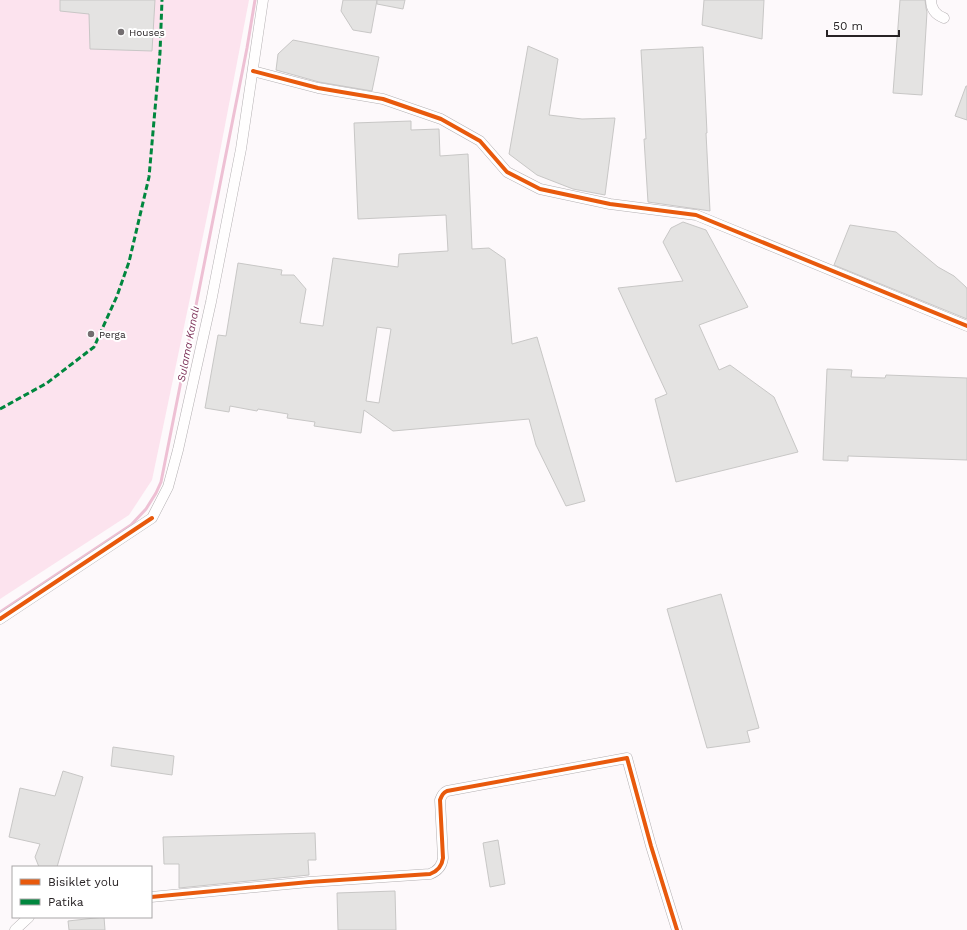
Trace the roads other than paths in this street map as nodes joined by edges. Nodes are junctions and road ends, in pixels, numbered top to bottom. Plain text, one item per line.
1 (263, 0) edge
2 (931, 0) edge
3 (944, 18) dead end
4 (253, 70) junction
5 (967, 326) edge
6 (0, 619) edge
7 (152, 897) edge
8 (27, 918) edge
9 (15, 930) edge
10 (677, 930) edge

1 - 4 street
2 - 3 street
4 - 5 street
4 - 6 street
7 - 10 street
8 - 9 street

